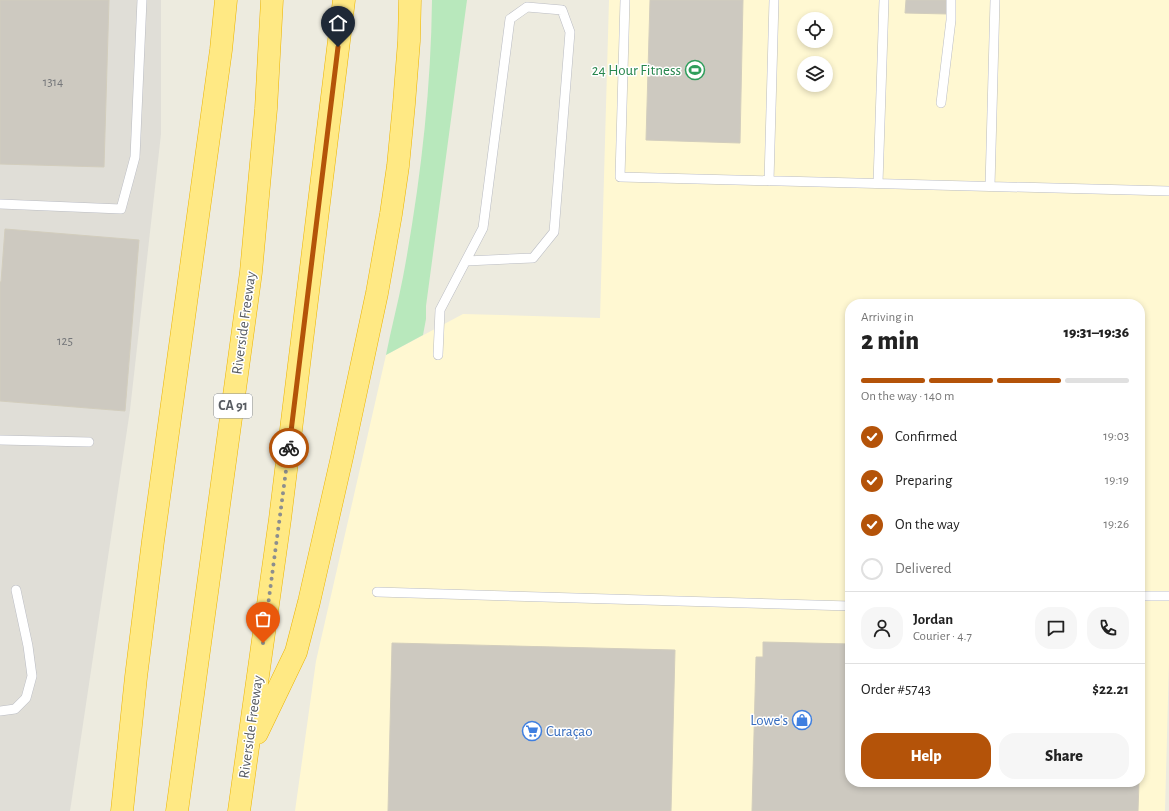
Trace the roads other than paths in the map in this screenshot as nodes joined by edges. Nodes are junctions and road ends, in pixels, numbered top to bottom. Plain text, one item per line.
1 (142, 0) edge
2 (226, 0) edge
3 (272, 0) edge
4 (344, 0) edge
5 (410, 0) edge
6 (624, 0) edge
7 (774, 0) edge
8 (884, 0) edge
9 (952, 0) edge
10 (995, 0) edge
11 (941, 103) dead end
12 (769, 180) junction
13 (878, 183) junction
14 (990, 186) junction
15 (1169, 191) edge
16 (0, 204) edge
17 (466, 260) junction
18 (438, 355) dead end
19 (0, 440) edge
20 (89, 442) dead end
21 (16, 590) dead end
22 (377, 592) dead end
23 (1145, 596) edge
24 (1169, 596) edge
25 (845, 606) edge
26 (0, 711) edge
27 (247, 752) junction
28 (122, 811) edge
29 (178, 811) edge
30 (239, 811) edge

1 - 16 lane
2 - 28 highway
3 - 29 highway, Riverside Freeway / CA 91
4 - 27 highway, Riverside Freeway
5 - 27 highway
6 - 12 lane
7 - 12 lane
8 - 13 lane
9 - 11 lane
10 - 14 lane
12 - 13 lane
13 - 14 lane
14 - 15 lane
17 - 17 lane
17 - 18 lane
19 - 20 lane
21 - 26 lane
22 - 25 lane
23 - 24 lane
27 - 30 highway, Riverside Freeway

